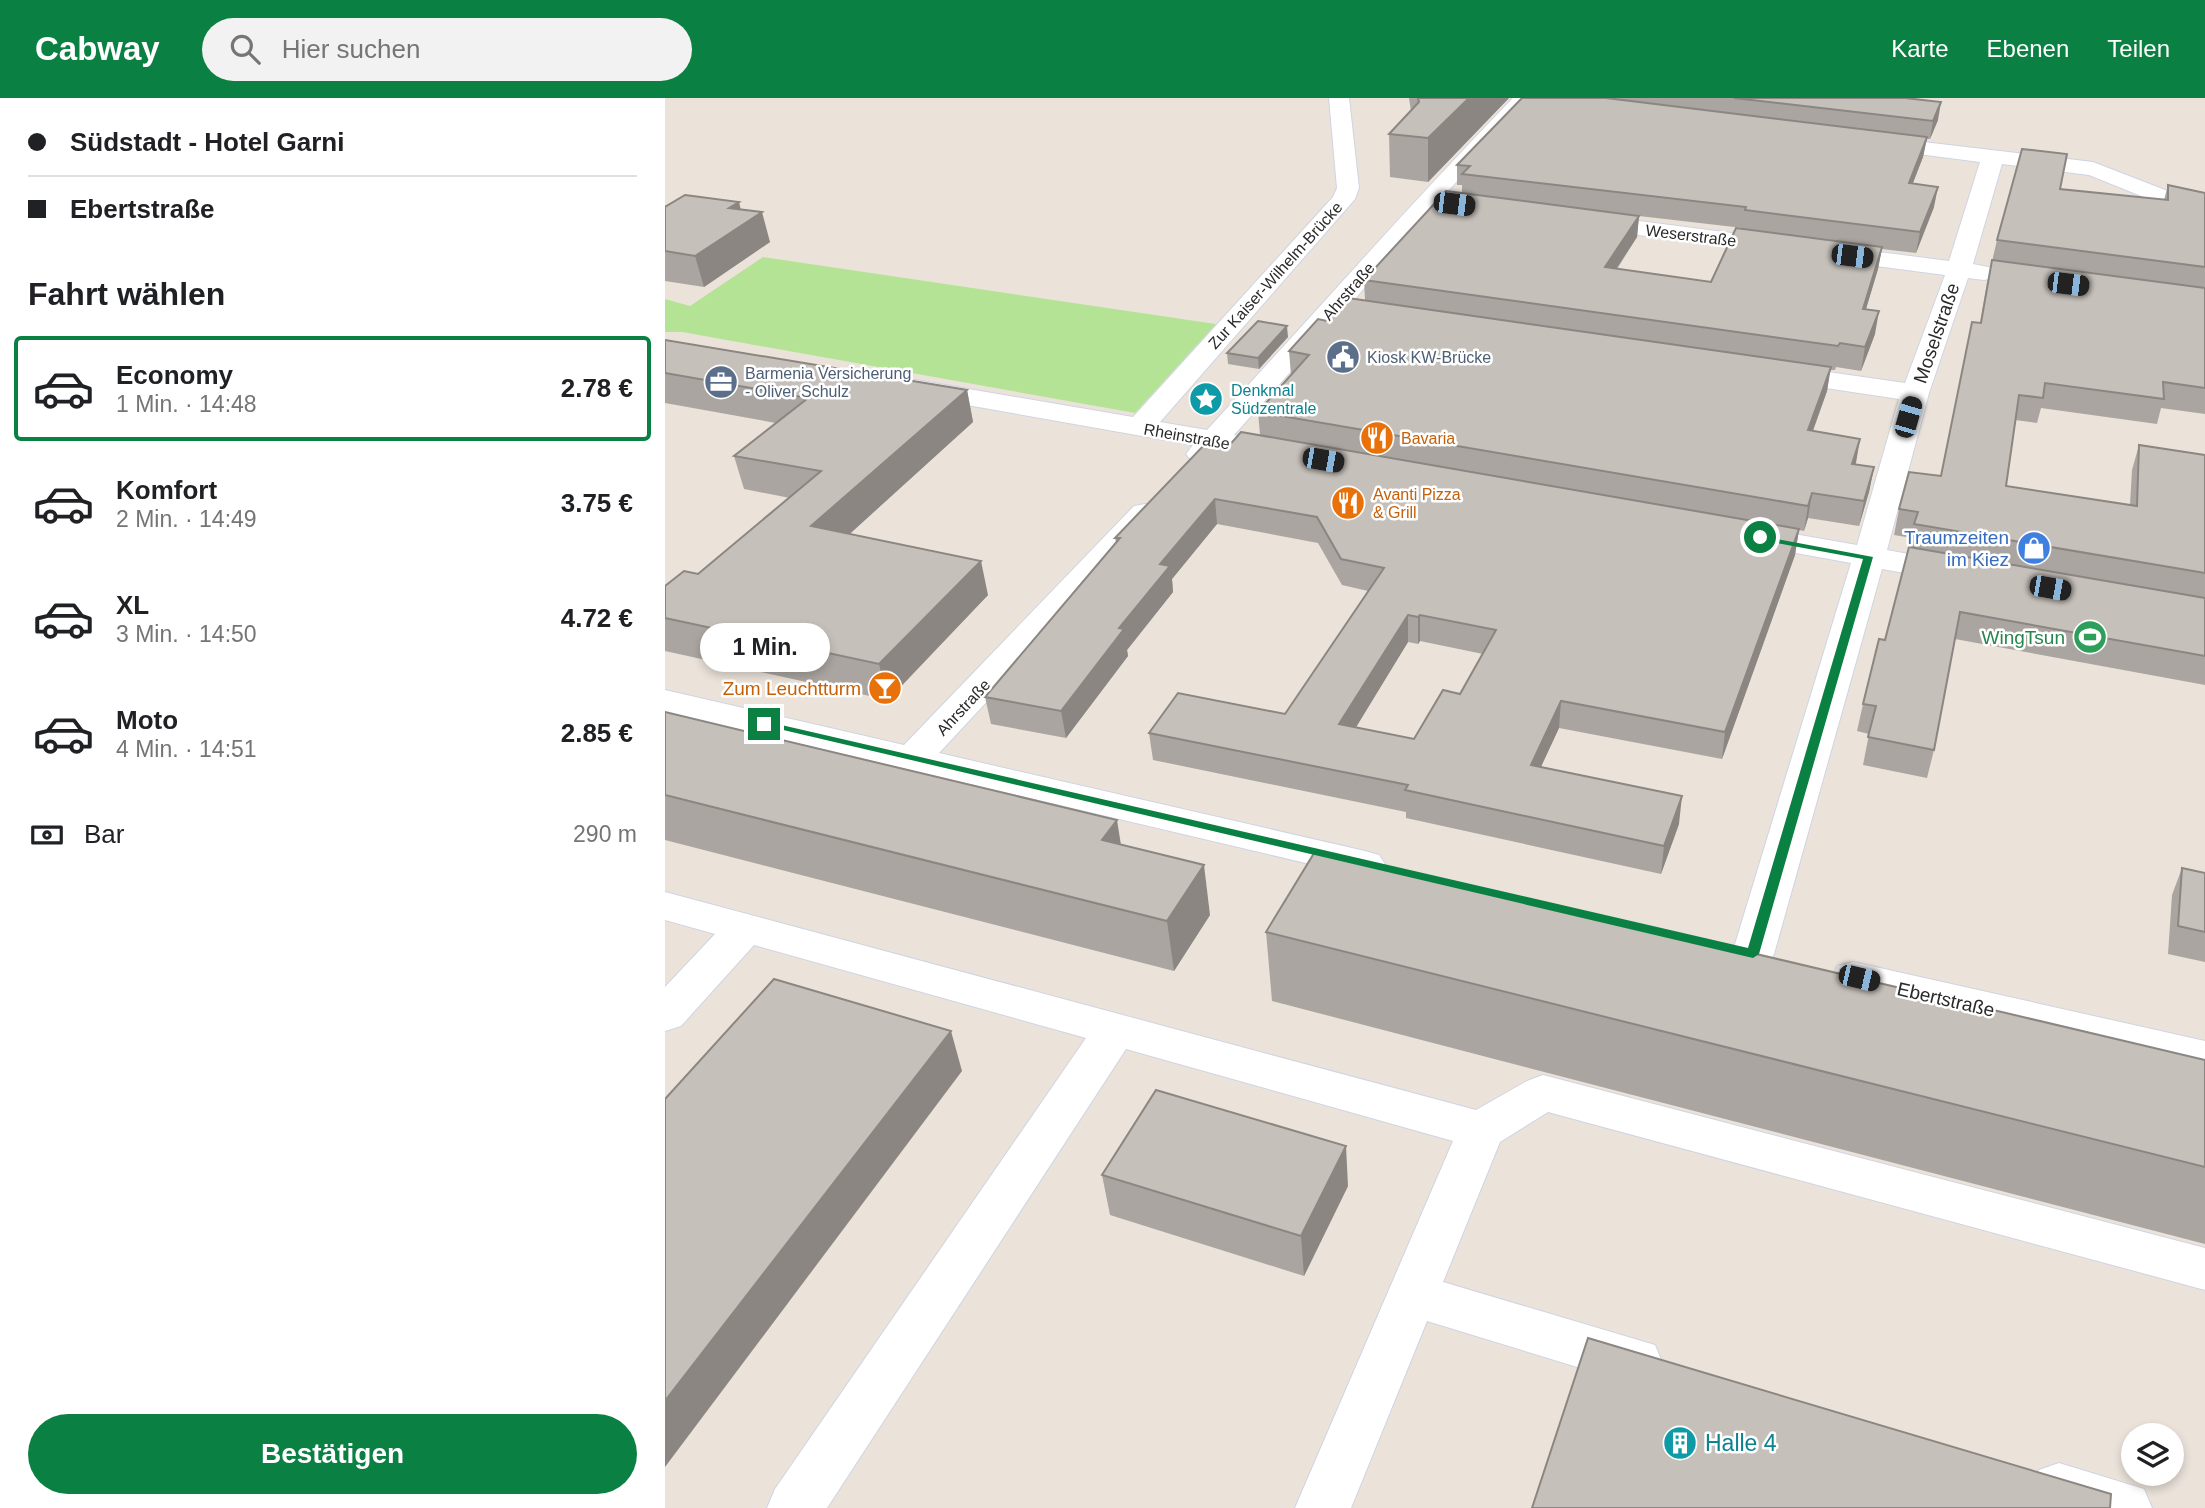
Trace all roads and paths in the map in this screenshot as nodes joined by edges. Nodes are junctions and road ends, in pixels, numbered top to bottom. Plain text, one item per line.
1 (1339, 98) edge
2 (1525, 98) edge
3 (1551, 102) edge
4 (1857, 140) edge
5 (1993, 156) junction
6 (1427, 200) junction
7 (1454, 204) edge
8 (2205, 206) edge
9 (1563, 218) edge
10 (1959, 270) junction
11 (2013, 277) edge
12 (1335, 308) junction
13 (1362, 312) edge
14 (1749, 369) edge
15 (890, 384) edge
16 (1915, 393) junction
17 (1139, 428) junction
18 (1214, 440) junction
19 (1309, 457) edge
20 (1719, 530) edge
21 (1869, 557) junction
22 (1990, 577) edge
23 (665, 701) edge
24 (912, 759) junction
25 (1400, 872) edge
26 (665, 906) edge
27 (746, 928) junction
28 (1712, 944) edge
29 (1753, 954) junction
30 (665, 1015) edge
31 (1115, 1030) junction
32 (2205, 1058) edge
33 (1481, 1130) junction
34 (2205, 1269) edge
35 (1412, 1295) junction
36 (1676, 1374) edge
37 (2018, 1476) edge
38 (795, 1508) edge
39 (1324, 1508) edge
40 (2124, 1508) edge

1 - 17 street, Zur Kaiser-Wilhelm-Brücke
2 - 3 street
2 - 6 street, Ahrstraße
4 - 5 street
5 - 8 street
5 - 10 street, Moselstraße
6 - 7 street
6 - 12 street, Ahrstraße
9 - 10 street, Weserstraße
10 - 11 street, Weserstraße
10 - 16 street, Moselstraße
12 - 13 street
12 - 18 street, Ahrstraße
14 - 16 street
15 - 17 street, Rheinstraße
16 - 21 street, Moselstraße
17 - 18 street, Rheinstraße
18 - 19 street, Rheinstraße
18 - 24 street, Ahrstraße
20 - 21 street
21 - 22 street
21 - 29 street, Moselstraße
23 - 24 street
24 - 25 street
26 - 27 street
27 - 30 street
27 - 31 street
28 - 29 street, Ebertstraße
29 - 32 street, Ebertstraße
31 - 33 street
31 - 38 street
33 - 34 street
33 - 35 street
35 - 36 street
35 - 39 street
37 - 40 street

